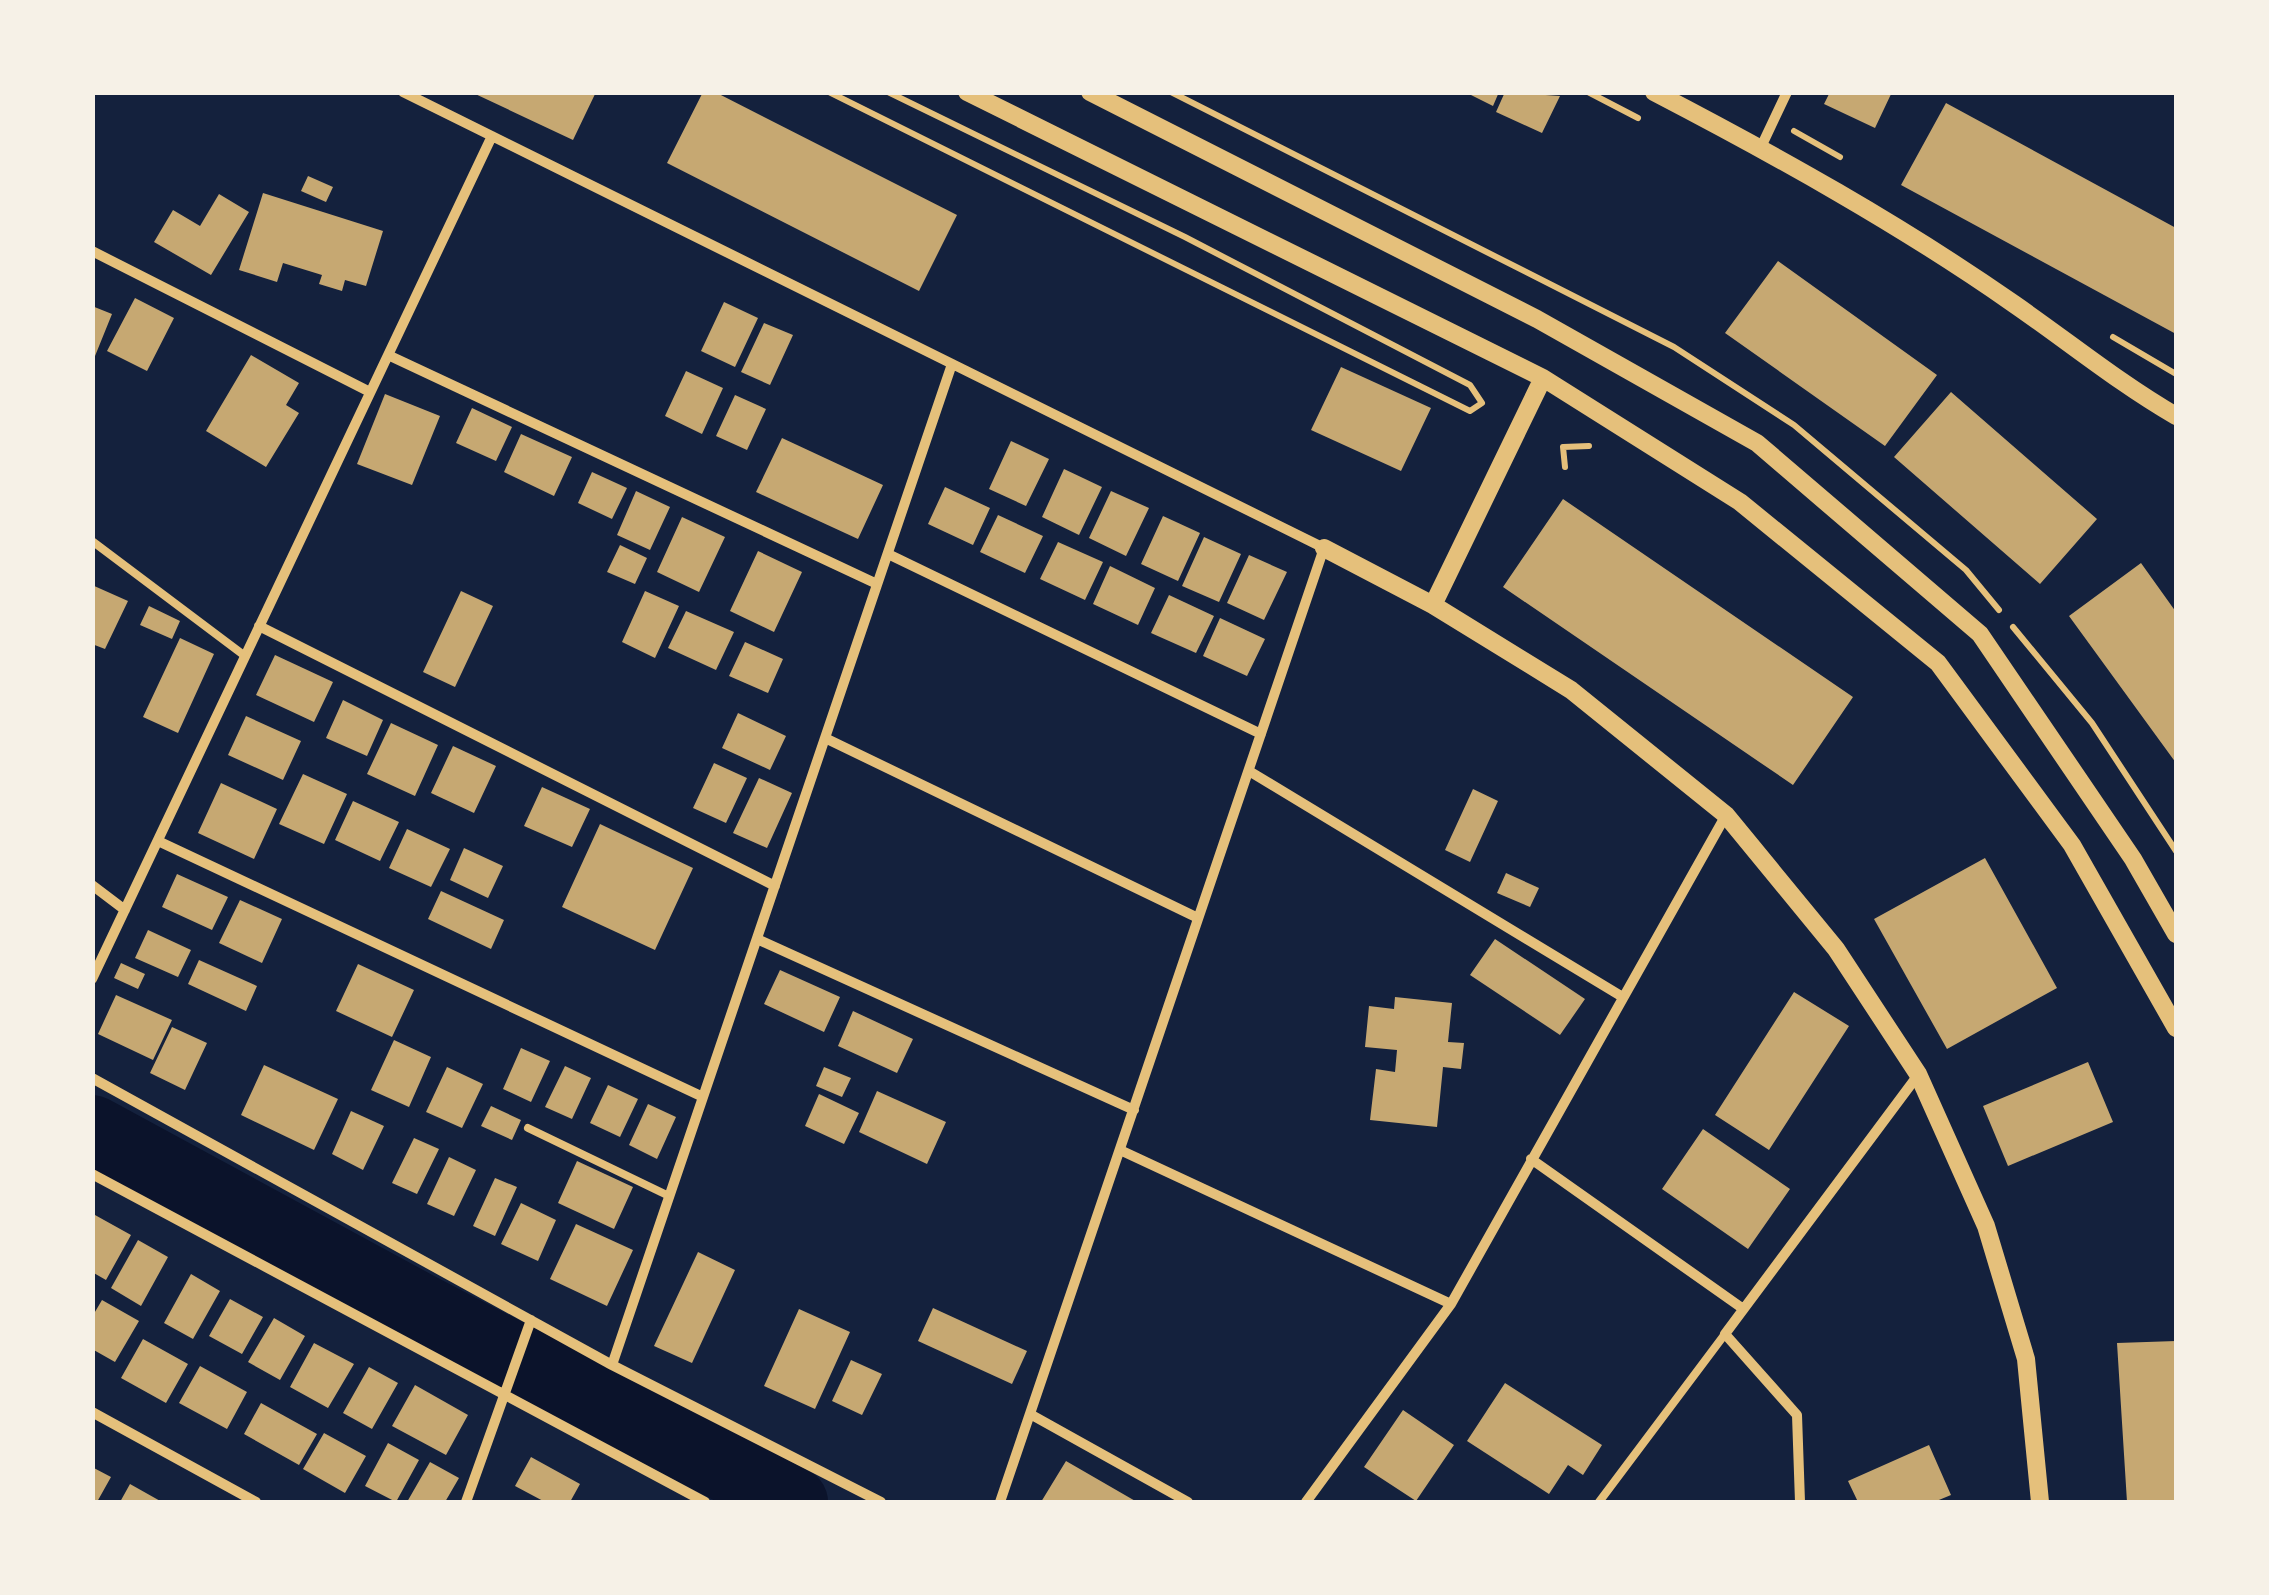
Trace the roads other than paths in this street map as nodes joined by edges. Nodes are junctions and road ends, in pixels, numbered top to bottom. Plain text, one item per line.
1 (403, 92) edge
2 (967, 92) edge
3 (1090, 92) edge
4 (1654, 92) edge
5 (1787, 92) edge
6 (492, 136) junction
7 (1761, 147) junction
8 (92, 251) edge
9 (388, 355) junction
10 (952, 364) junction
11 (1543, 378) junction
12 (370, 392) junction
13 (2176, 416) edge
14 (92, 541) edge
15 (1324, 548) junction
16 (888, 554) junction
17 (877, 584) junction
18 (1433, 606) junction
19 (260, 626) junction
20 (245, 656) junction
21 (1261, 734) junction
22 (825, 738) junction
23 (1248, 771) junction
24 (1726, 816) junction
25 (158, 841) junction
26 (92, 885) edge
27 (775, 886) junction
28 (125, 910) junction
29 (1198, 918) junction
30 (2176, 934) edge
31 (756, 939) junction
32 (92, 979) edge
33 (1621, 996) junction
34 (2176, 1024) edge
35 (1918, 1074) junction
36 (92, 1078) edge
37 (703, 1097) junction
38 (1134, 1110) junction
39 (528, 1128) dead end
40 (1120, 1150) junction
41 (1531, 1160) junction
42 (92, 1174) edge
43 (669, 1196) junction
44 (1451, 1304) junction
45 (1742, 1308) junction
46 (531, 1320) junction
47 (1725, 1334) junction
48 (612, 1365) junction
49 (505, 1395) junction
50 (92, 1412) edge
51 (1030, 1414) junction
52 (256, 1502) edge
53 (466, 1502) edge
54 (706, 1502) edge
55 (881, 1502) edge
56 (1000, 1502) edge
57 (1188, 1502) edge
58 (1306, 1502) edge
59 (1599, 1502) edge
60 (1800, 1502) edge
61 (2040, 1502) edge

1 - 6 street
2 - 11 street
3 - 30 street
4 - 7 street
5 - 7 street
6 - 9 street
6 - 10 street
7 - 13 street
8 - 12 street
9 - 12 street
9 - 17 street
10 - 15 street
10 - 16 street
11 - 18 street
11 - 34 street
12 - 19 street
14 - 20 lane
15 - 18 street
15 - 21 street
16 - 17 street
16 - 21 street
17 - 22 street
18 - 24 street
19 - 20 street
19 - 27 street
20 - 25 street
21 - 23 street
22 - 27 street
22 - 29 street
23 - 29 street
23 - 33 street
24 - 33 street
24 - 35 street
25 - 28 street
25 - 37 street
26 - 28 street
27 - 31 street
28 - 32 street
29 - 38 street
31 - 37 street
31 - 38 street
33 - 41 street
35 - 45 street
35 - 61 street
36 - 46 street
37 - 43 street
38 - 40 street
39 - 43 lane
40 - 44 street
40 - 51 street
41 - 44 street
41 - 45 street
42 - 49 street
43 - 48 street
44 - 58 street
45 - 47 street
46 - 48 street
46 - 49 street
47 - 59 lane
47 - 60 street
48 - 55 street
49 - 53 street
49 - 54 street
50 - 52 street
51 - 56 street
51 - 57 street

